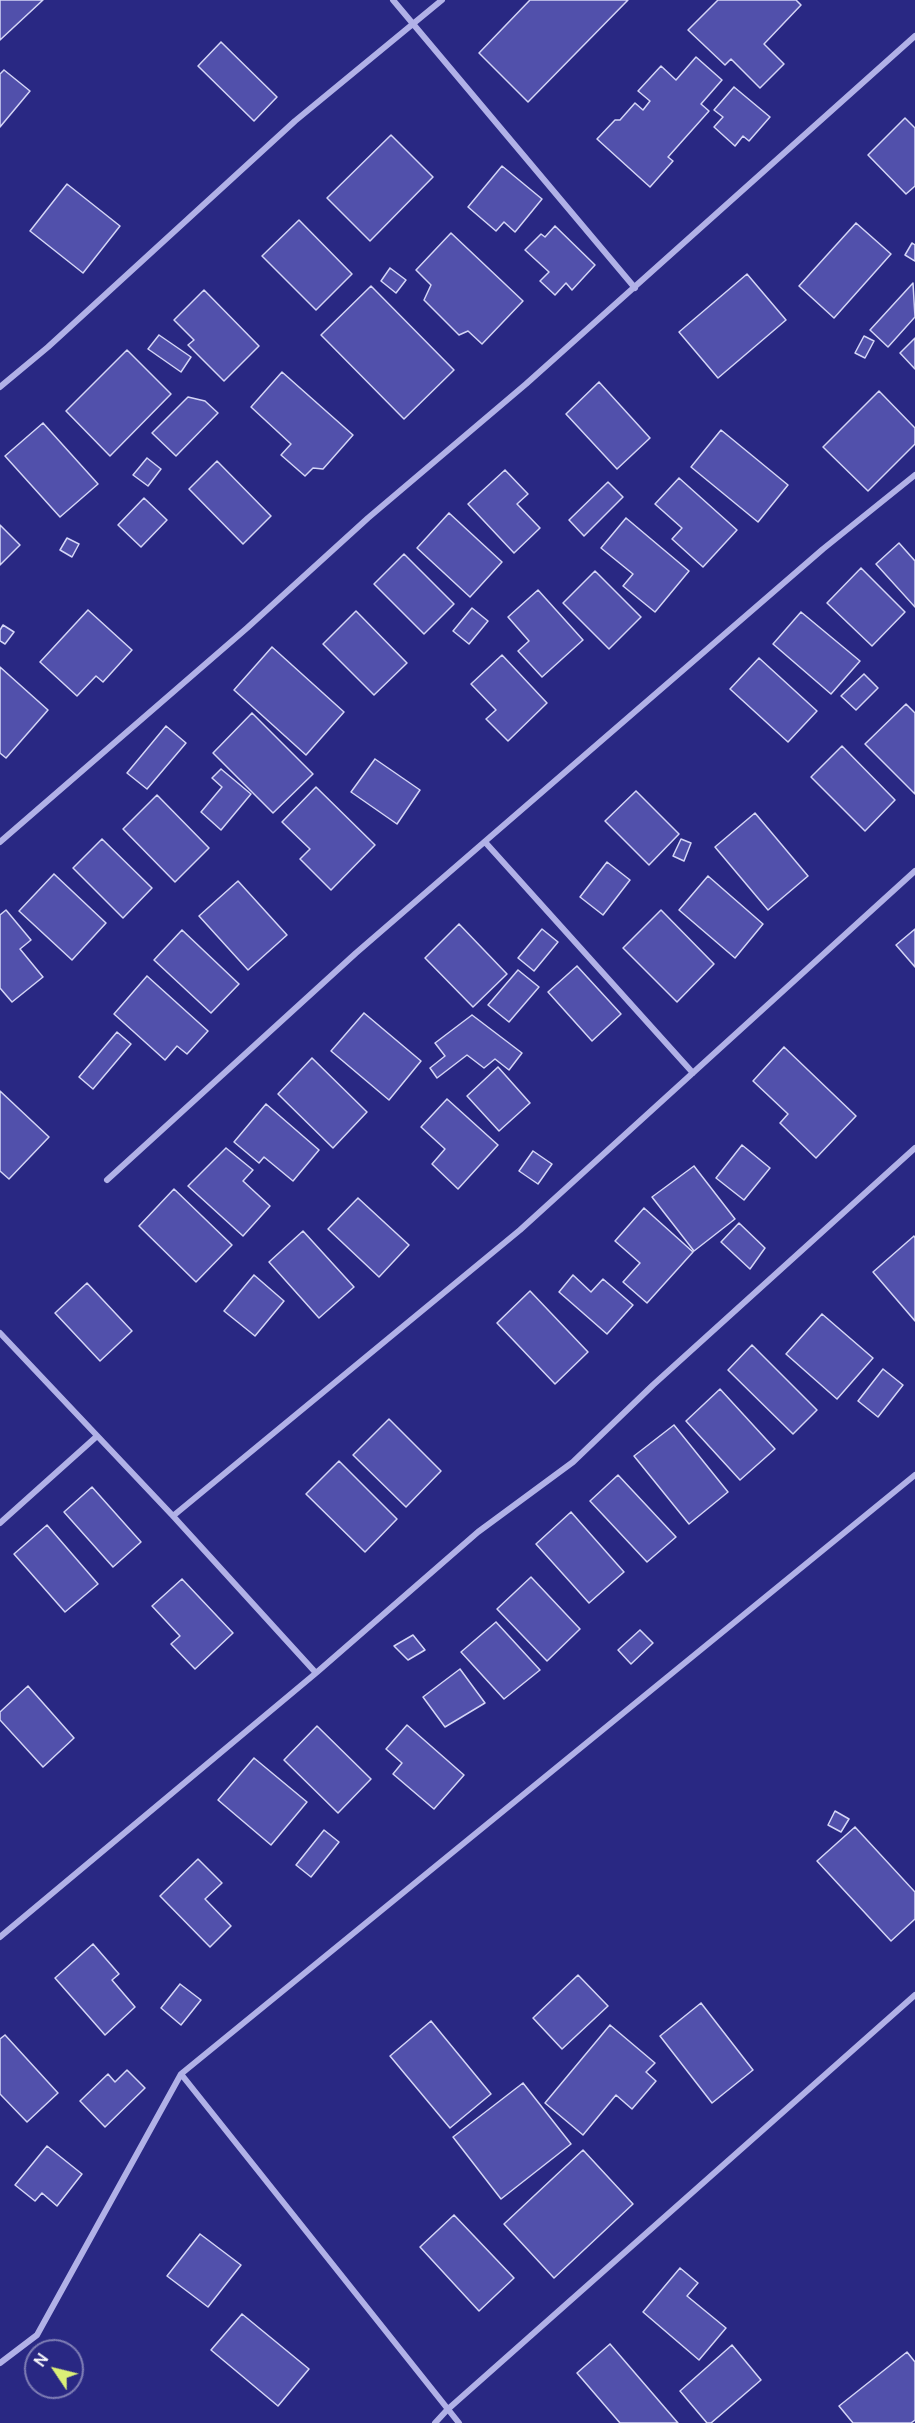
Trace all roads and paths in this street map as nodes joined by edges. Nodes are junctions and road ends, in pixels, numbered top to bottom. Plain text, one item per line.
1 (393, 0) edge
2 (442, 0) edge
3 (414, 25) junction
4 (915, 36) edge
5 (635, 288) junction
6 (0, 387) edge
7 (915, 475) edge
8 (0, 842) edge
9 (484, 842) junction
10 (915, 871) edge
11 (693, 1073) junction
12 (915, 1148) edge
13 (107, 1180) dead end
14 (0, 1333) edge
15 (96, 1437) junction
16 (915, 1475) edge
17 (172, 1516) junction
18 (0, 1523) edge
19 (316, 1673) junction
20 (0, 1937) edge
21 (915, 1995) edge
22 (182, 2074) junction
23 (0, 2363) edge
24 (447, 2409) junction
25 (435, 2423) edge
26 (459, 2423) edge

1 - 3 street
2 - 3 street
3 - 5 street
3 - 6 street
4 - 5 street
5 - 8 street
7 - 9 street
9 - 11 street
9 - 13 street
10 - 11 street
11 - 17 street
12 - 19 street
14 - 15 street
15 - 17 street
15 - 18 street
16 - 22 street
17 - 19 street
19 - 20 street
21 - 24 street
22 - 23 street
22 - 24 street
24 - 25 street
24 - 26 street

